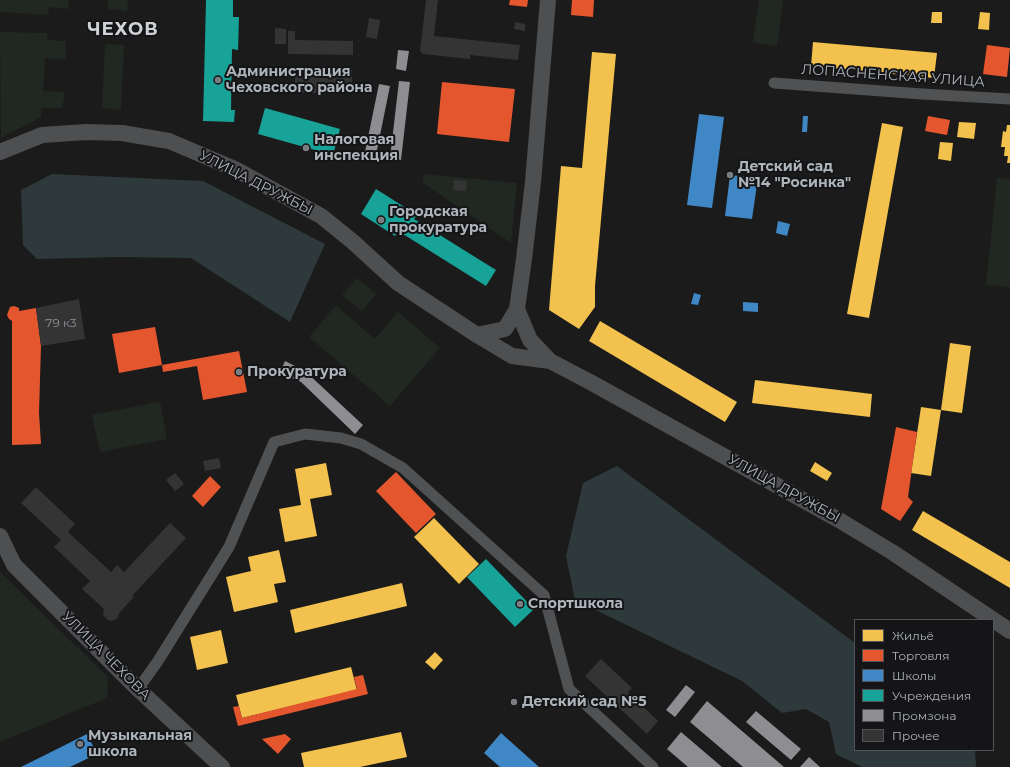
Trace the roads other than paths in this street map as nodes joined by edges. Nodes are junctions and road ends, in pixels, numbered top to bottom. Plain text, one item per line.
1 (548, 0) edge
2 (774, 83) dead end
3 (1010, 99) edge
4 (0, 152) edge
5 (517, 309) junction
6 (477, 335) junction
7 (550, 361) junction
8 (0, 536) edge
9 (992, 619) edge
10 (994, 620) edge
11 (1010, 631) edge
12 (138, 689) junction
13 (222, 767) edge
14 (653, 767) edge

1 - 5 street
2 - 3 street, ЛОПАСНЕНСКАЯ УЛИЦА
4 - 6 street, УЛИЦА ДРУЖБЫ
5 - 6 street
5 - 7 street, УЛИЦА ДРУЖБЫ
6 - 7 street, УЛИЦА ДРУЖБЫ
7 - 9 street, УЛИЦА ДРУЖБЫ
8 - 12 street, УЛИЦА ЧЕХОВА
10 - 11 street, УЛИЦА ДРУЖБЫ
12 - 13 street, УЛИЦА ЧЕХОВА
12 - 14 street

